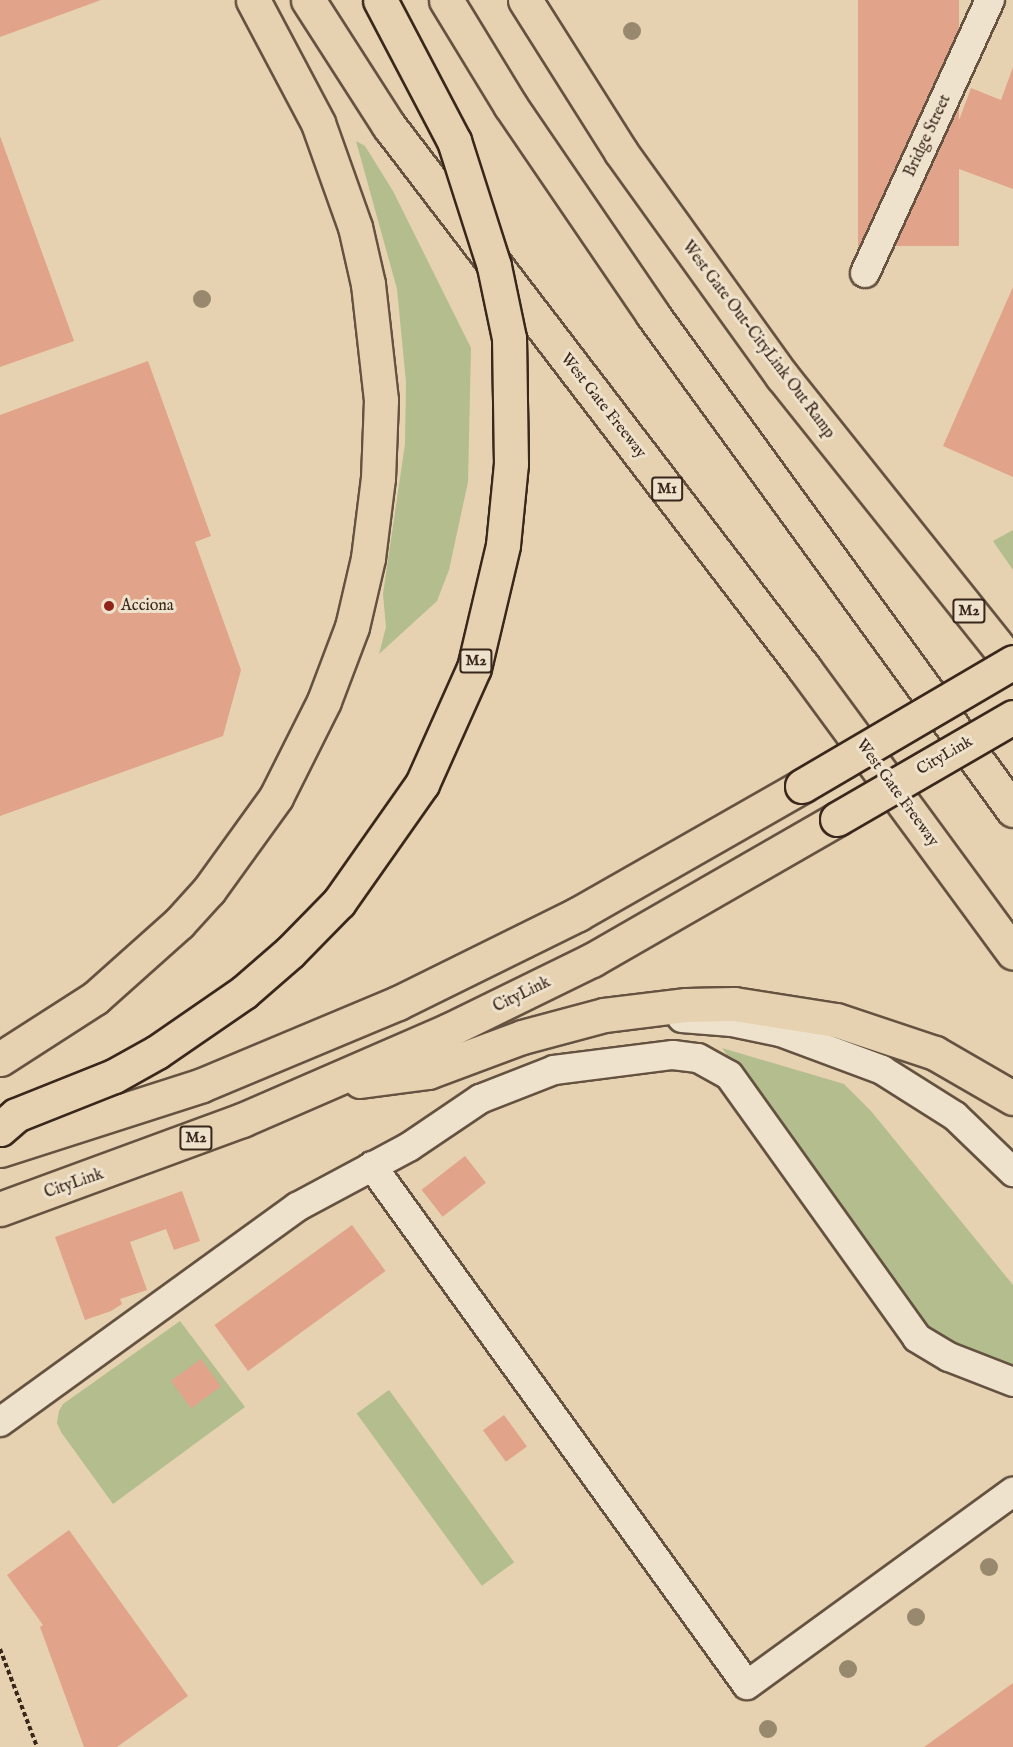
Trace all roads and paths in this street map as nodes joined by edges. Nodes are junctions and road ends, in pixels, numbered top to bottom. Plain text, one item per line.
1 (380, 0) edge
2 (446, 0) edge
3 (525, 0) edge
4 (990, 0) edge
5 (254, 2) edge
6 (312, 8) edge
7 (865, 273) dead end
8 (924, 557) junction
9 (1013, 663) edge
10 (1013, 685) edge
11 (1013, 717) edge
12 (1013, 810) edge
13 (1013, 952) edge
14 (604, 1016) junction
15 (0, 1059) edge
16 (421, 1059) junction
17 (1013, 1098) edge
18 (0, 1128) edge
19 (0, 1150) edge
20 (372, 1166) junction
21 (1013, 1172) edge
22 (0, 1209) edge
23 (1013, 1382) edge
24 (0, 1422) edge
25 (1013, 1492) edge
26 (0, 1649) edge
27 (37, 1747) edge

1 - 18 highway, M2, bridge
2 - 12 highway
3 - 8 highway, West Gate Out-CityLink Out Ramp
4 - 7 lane, Bridge Street
5 - 15 highway
6 - 13 highway, West Gate Freeway / M1
8 - 9 highway, West Gate Out-CityLink Out Ramp / M2
8 - 10 highway
9 - 19 highway, M2, bridge
11 - 16 highway, CityLink / M2, bridge
14 - 16 highway, M2
14 - 17 highway, M2
14 - 21 lane
16 - 22 highway, CityLink / M2
20 - 23 lane
20 - 24 lane
20 - 25 lane
26 - 27 path

